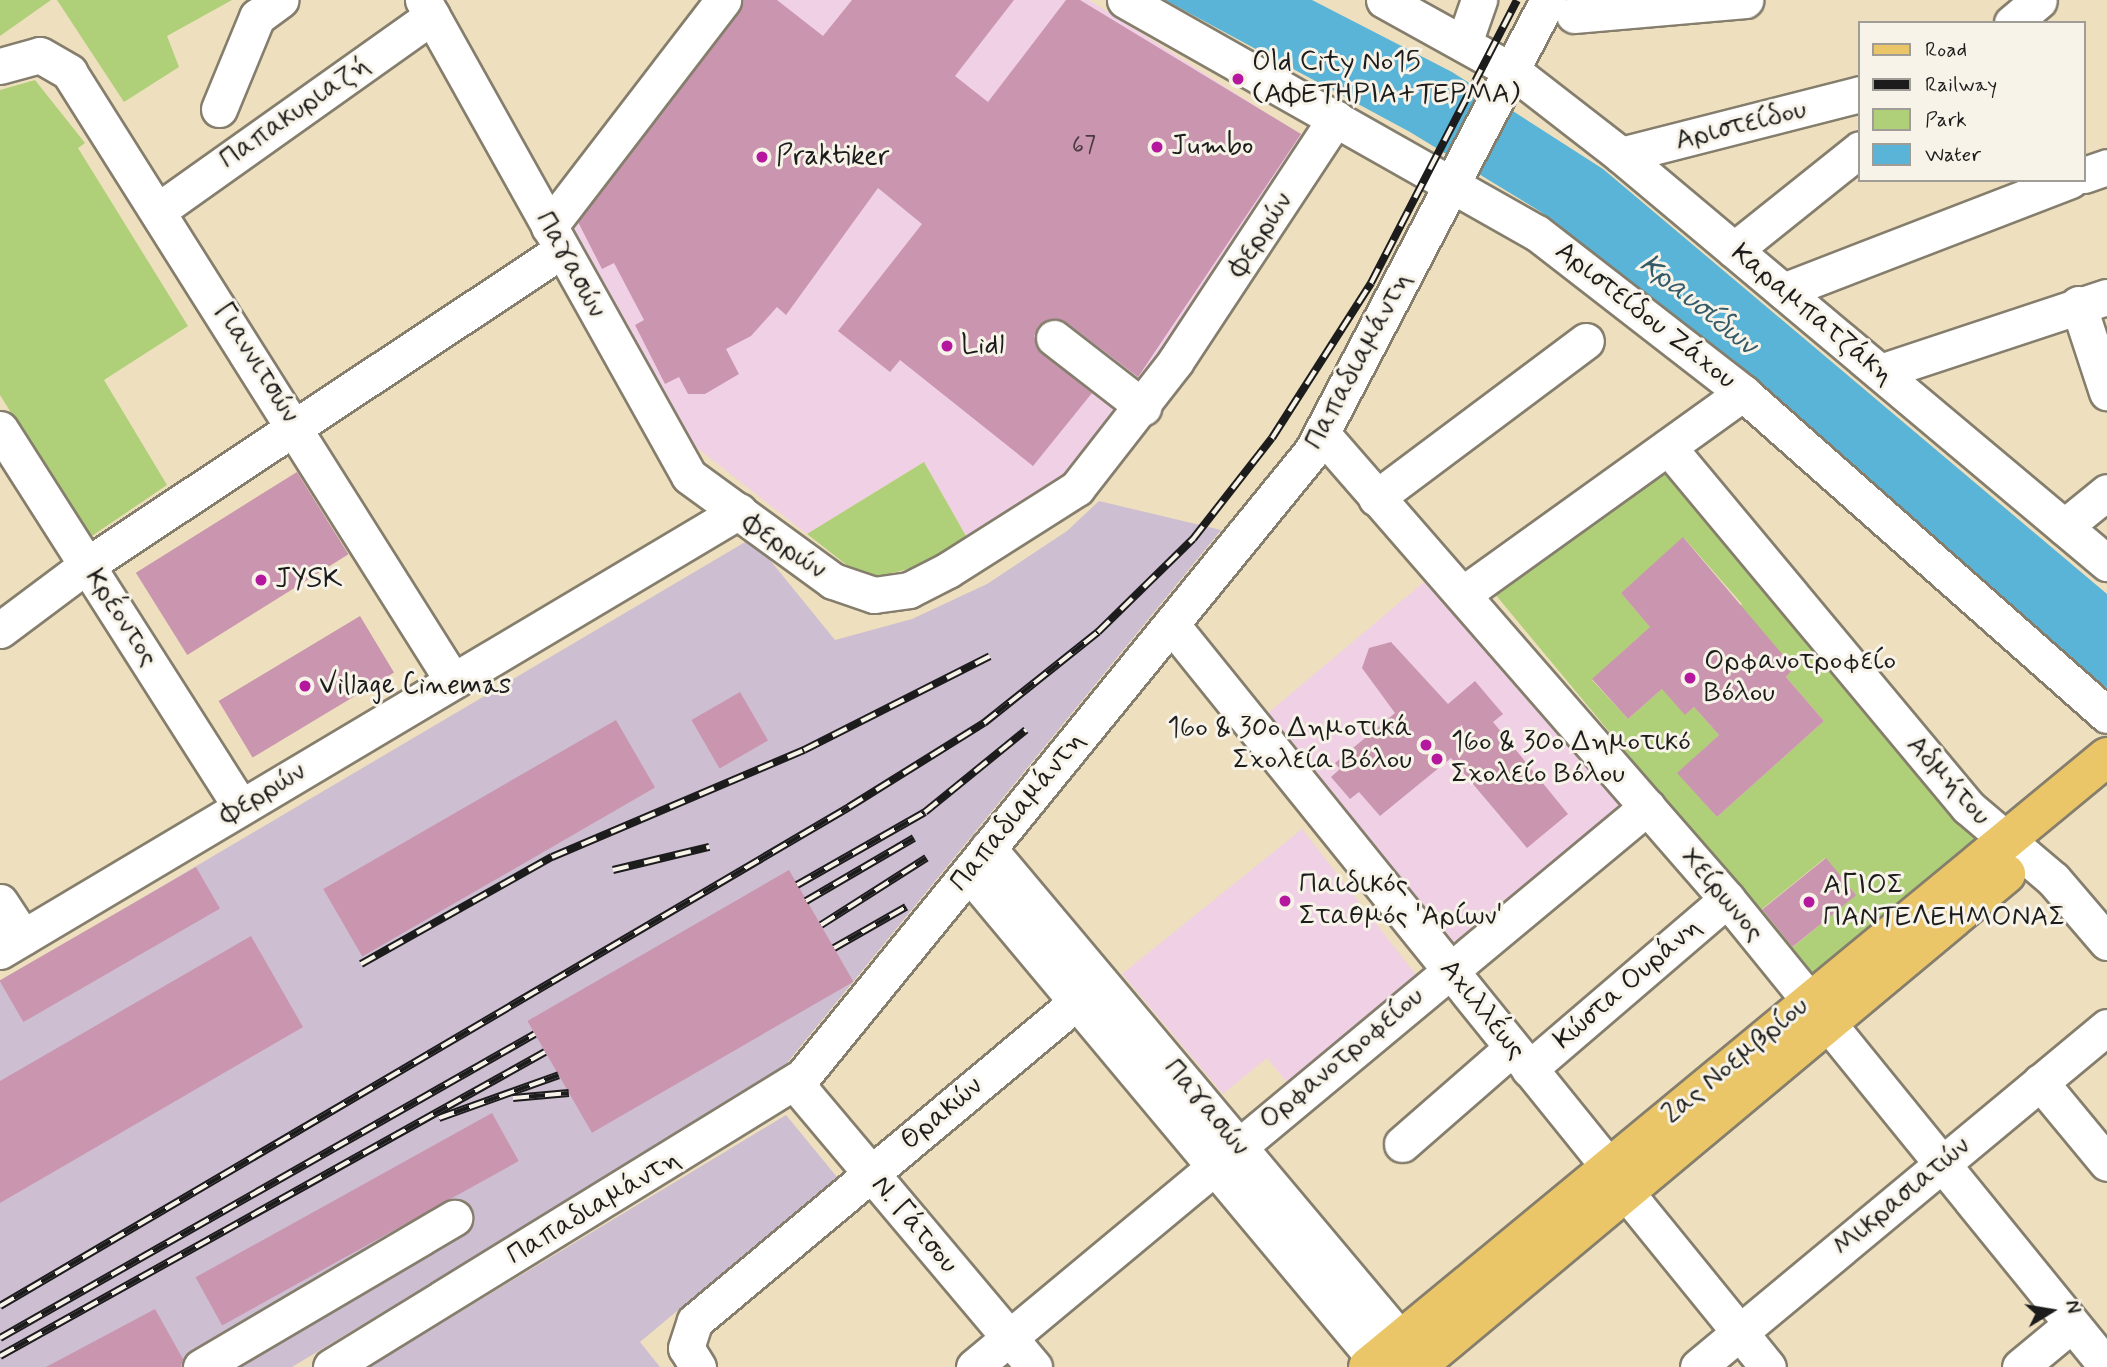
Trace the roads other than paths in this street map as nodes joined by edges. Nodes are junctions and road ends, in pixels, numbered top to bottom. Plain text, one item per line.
1 (280, 0) edge
2 (723, 0) edge
3 (1125, 0) edge
4 (1384, 0) edge
5 (1479, 0) edge
6 (1745, 0) edge
7 (2039, 0) edge
8 (1571, 5) edge
9 (1663, 6) edge
10 (428, 8) edge
11 (2014, 21) edge
12 (1464, 43) junction
13 (0, 66) edge
14 (1509, 80) junction
15 (1858, 103) edge
16 (219, 109) dead end
17 (1336, 118) junction
18 (1858, 151) edge
19 (1621, 155) junction
20 (2107, 167) edge
21 (2086, 174) edge
22 (1457, 175) junction
23 (2065, 182) edge
24 (159, 210) junction
25 (555, 239) junction
26 (1734, 250) junction
27 (1783, 291) junction
28 (2093, 301) edge
29 (1054, 338) dead end
30 (1586, 341) dead end
31 (1880, 372) junction
32 (2107, 392) edge
33 (1743, 393) junction
34 (1143, 407) junction
35 (296, 425) junction
36 (1323, 435) junction
37 (4, 443) edge
38 (1668, 447) junction
39 (2107, 492) edge
40 (1376, 498) junction
41 (739, 511) junction
42 (2064, 527) junction
43 (2107, 563) edge
44 (87, 565) junction
45 (1463, 594) junction
46 (1171, 624) junction
47 (0, 630) edge
48 (453, 681) junction
49 (2107, 715) edge
50 (2107, 757) edge
51 (2107, 790) edge
52 (242, 807) junction
53 (1647, 807) junction
54 (2016, 848) junction
55 (979, 861) junction
56 (1727, 899) junction
57 (0, 902) edge
58 (2107, 942) edge
59 (12, 944) edge
60 (1449, 970) junction
61 (1077, 1002) junction
62 (1819, 1011) junction
63 (2107, 1027) edge
64 (1521, 1058) junction
65 (2040, 1082) junction
66 (795, 1083) junction
67 (1402, 1144) dead end
68 (1225, 1155) junction
69 (2107, 1163) edge
70 (1942, 1164) junction
71 (870, 1174) junction
72 (1616, 1178) junction
73 (454, 1218) dead end
74 (2072, 1324) junction
75 (1740, 1332) junction
76 (1009, 1337) junction
77 (692, 1353) edge
78 (1398, 1361) edge
79 (201, 1367) edge
80 (331, 1367) edge
81 (974, 1367) edge
82 (1034, 1367) edge
83 (1698, 1367) edge
84 (1768, 1367) edge
85 (2020, 1367) edge
86 (2107, 1367) edge

1 - 16 street
2 - 25 street
3 - 17 street, Αριστείδου Ζάχου
4 - 12 street, Καραμπατζάκη
5 - 12 street
6 - 9 street
7 - 11 street
8 - 9 street
8 - 14 street, Παπαδιαμάντη
10 - 24 street, Παπακυριαζή
10 - 25 street, Παγασών
12 - 14 street, Καραμπατζάκη
13 - 24 street, Γιαννιτσών
14 - 19 street, Καραμπατζάκη
14 - 22 street, Παπαδιαμάντη
15 - 19 street, Αριστείδου
17 - 22 street, Αριστείδου Ζάχου
17 - 34 street, Φερρών
18 - 26 street
19 - 26 street, Καραμπατζάκη
20 - 21 street
22 - 33 street, Αριστείδου Ζάχου
22 - 36 street, Παπαδιαμάντη
23 - 27 street
24 - 35 street, Γιαννιτσών
25 - 35 street
25 - 41 street, Παγασών
26 - 27 street, Καραμπατζάκη
27 - 31 street, Καραμπατζάκη
28 - 31 street
28 - 32 street
29 - 34 street
30 - 40 street
31 - 42 street, Καραμπατζάκη
33 - 38 street
33 - 49 street, Αριστείδου Ζάχου
34 - 41 street, Φερρών
35 - 44 street
35 - 48 street, Γιαννιτσών
36 - 40 street, Χείρωνος
36 - 46 street, Παπαδιαμάντη
37 - 44 street, Κρέοντος
38 - 45 street
38 - 54 street, Αδμήτου
39 - 42 street
40 - 45 street, Χείρωνος
41 - 48 street, Φερρών
42 - 43 street, Καραμπατζάκη
44 - 47 street
44 - 52 street, Κρέοντος
45 - 53 street, Χείρωνος
46 - 55 street, Παπαδιαμάντη
46 - 60 street, Αχιλλέως
48 - 52 street, Φερρών
50 - 54 main road, 2ας Νοεμβρίου
51 - 54 main road, 2ας Νοεμβρίου
52 - 59 street, Φερρών
53 - 56 street, Χείρωνος
53 - 60 street, Ορφανοτροφείου
54 - 58 street, Αδμήτου
54 - 62 main road, 2ας Νοεμβρίου
55 - 61 street, Παγασών
55 - 66 street, Παπαδιαμάντη
55 - 68 street, Παγασών
56 - 62 street, Χείρωνος
56 - 64 street, Κώστα Ουράνη
57 - 59 street
60 - 64 street, Αχιλλέως
60 - 68 street, Ορφανοτροφείου
61 - 68 street, Παγασών
61 - 71 street, Θρακών
62 - 70 street, Χείρωνος
62 - 72 main road, 2ας Νοεμβρίου
63 - 65 street, Μικρασιατών
64 - 67 street, Κώστα Ουράνη
64 - 72 street, Αχιλλέως
65 - 69 street
65 - 70 street, Μικρασιατών
66 - 71 street, Ν. Γάτσου
66 - 80 street, Παπαδιαμάντη
68 - 76 street, Ορφανοτροφείου
68 - 78 street, Παγασών
70 - 74 street, Χείρωνος
70 - 75 street, Μικρασιατών
71 - 76 street, Ν. Γάτσου
71 - 77 street, Θρακών
72 - 75 street, Αχιλλέως
72 - 78 main road, 2ας Νοεμβρίου
73 - 79 street
74 - 85 street
74 - 86 street, Χείρωνος
75 - 83 street, Μικρασιατών
75 - 84 street, Αχιλλέως
76 - 81 street, Ορφανοτροφείου
76 - 82 street, Ν. Γάτσου

